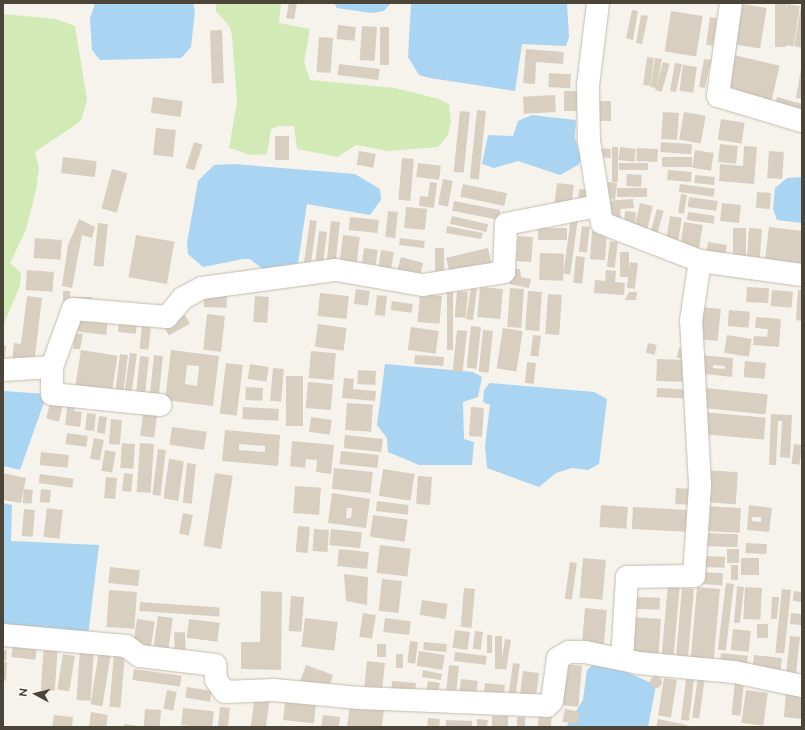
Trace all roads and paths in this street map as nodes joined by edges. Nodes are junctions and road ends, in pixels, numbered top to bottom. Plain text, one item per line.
1 (598, 3) edge
2 (731, 3) edge
3 (802, 121) edge
4 (597, 206) junction
5 (700, 261) junction
6 (802, 276) edge
7 (52, 367) junction
8 (3, 370) edge
9 (160, 405) dead end
10 (3, 635) edge
11 (622, 659) junction
12 (802, 686) edge

1 - 4 street
2 - 3 street
4 - 5 street
4 - 7 street
5 - 6 street
5 - 11 street
7 - 8 street
7 - 9 street
10 - 11 street
11 - 12 street

